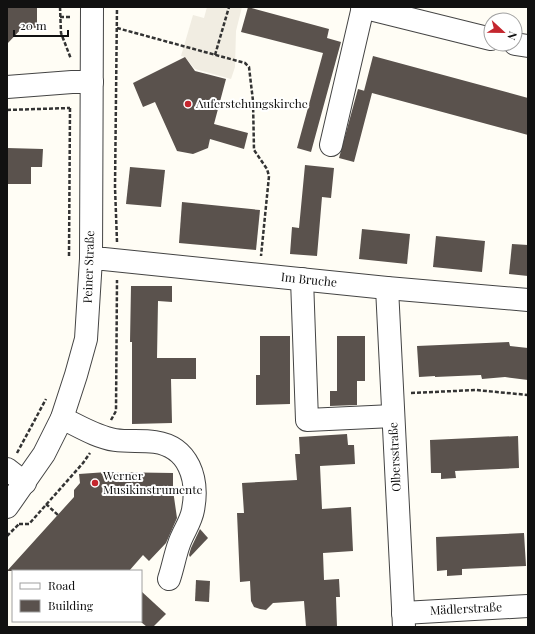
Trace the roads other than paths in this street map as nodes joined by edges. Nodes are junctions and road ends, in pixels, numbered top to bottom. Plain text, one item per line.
1 (92, 7) edge
2 (362, 7) edge
3 (483, 37) edge
4 (82, 82) junction
5 (7, 87) edge
6 (331, 145) dead end
7 (91, 259) junction
8 (302, 279) junction
9 (387, 288) junction
10 (528, 300) edge
11 (393, 416) junction
12 (62, 418) junction
13 (7, 469) edge
14 (25, 483) junction
15 (13, 515) edge
16 (170, 579) dead end
17 (528, 606) edge
18 (403, 620) edge

1 - 4 street, Peiner Straße
2 - 3 street
2 - 6 street
4 - 5 street
4 - 7 street, Peiner Straße
7 - 8 street, Im Bruche
7 - 12 street, Peiner Straße
8 - 9 street, Im Bruche
8 - 11 street
9 - 10 street, Im Bruche
9 - 11 street, Olbersstraße
11 - 18 street, Olbersstraße
12 - 14 street, Peiner Straße
12 - 16 street
13 - 14 street
14 - 15 street, Peiner Straße
17 - 18 street, Mädlerstraße

